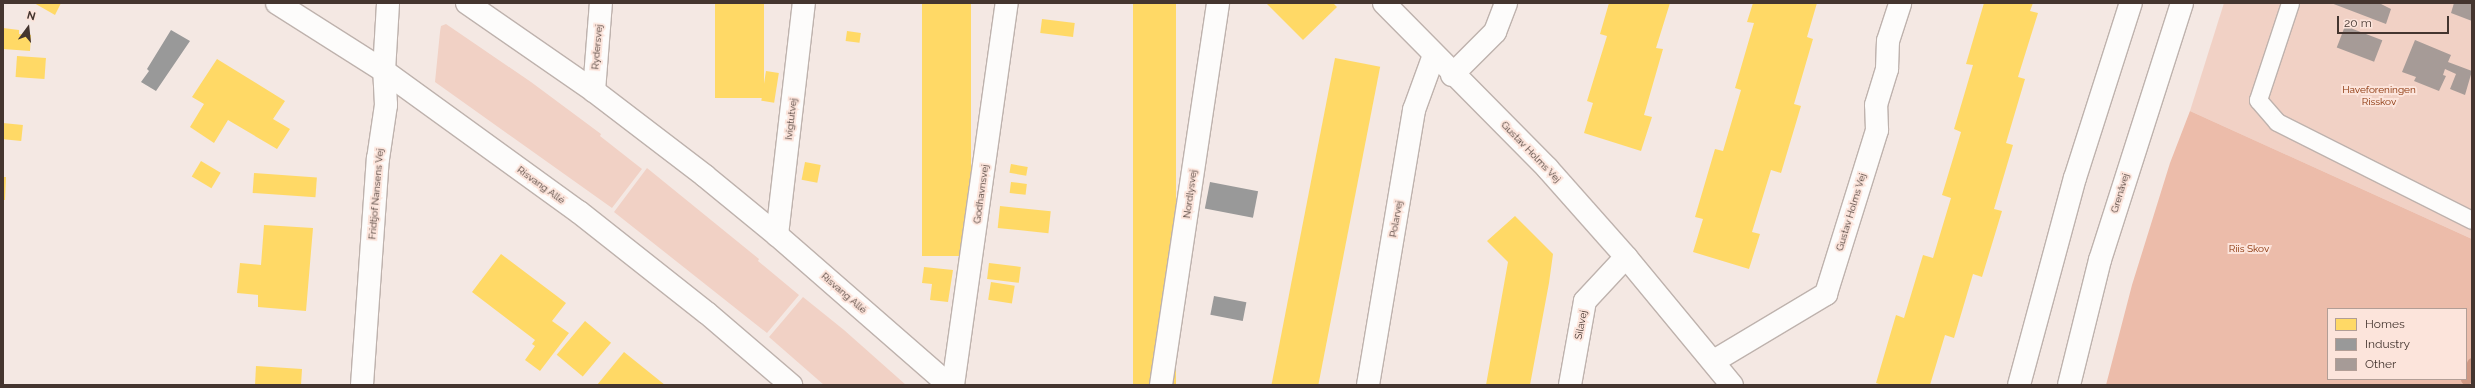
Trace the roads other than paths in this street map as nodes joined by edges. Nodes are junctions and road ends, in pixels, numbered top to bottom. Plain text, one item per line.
1 (277, 3) edge
2 (388, 3) edge
3 (467, 3) edge
4 (601, 3) edge
5 (804, 3) edge
6 (1007, 3) edge
7 (1218, 3) edge
8 (1384, 3) edge
9 (1506, 3) edge
10 (1900, 3) edge
11 (2131, 3) edge
12 (2182, 3) edge
13 (2290, 3) edge
14 (1434, 55) junction
15 (384, 71) junction
16 (1452, 75) junction
17 (594, 91) junction
18 (2472, 220) edge
19 (777, 235) junction
20 (1626, 257) junction
21 (1714, 361) junction
22 (362, 385) edge
23 (792, 385) edge
24 (949, 385) edge
25 (953, 385) edge
26 (1161, 385) edge
27 (1368, 385) edge
28 (1570, 385) edge
29 (1732, 385) edge
30 (2019, 385) edge
31 (2070, 385) edge

1 - 15 street, Risvang Allé
2 - 15 street, Fridtjof Nansens Vej
3 - 17 street, Risvang Allé
4 - 17 street, Rydersvej
5 - 19 street, Ivigtutvej
6 - 25 street, Godhavnsvej
7 - 26 street, Nordlysvej
8 - 14 street, Gustav Holms Vej
9 - 16 street
10 - 21 street, Gustav Holms Vej
11 - 30 street
12 - 31 street, Grenåvej
13 - 18 lane
14 - 16 street, Gustav Holms Vej
14 - 27 street, Polarvej
15 - 22 street, Fridtjof Nansens Vej
15 - 23 street, Risvang Allé
16 - 20 street, Gustav Holms Vej
17 - 19 street, Risvang Allé
19 - 24 street, Risvang Allé
20 - 21 street, Gustav Holms Vej
20 - 28 street, Silavej
21 - 29 street, Gustav Holms Vej

